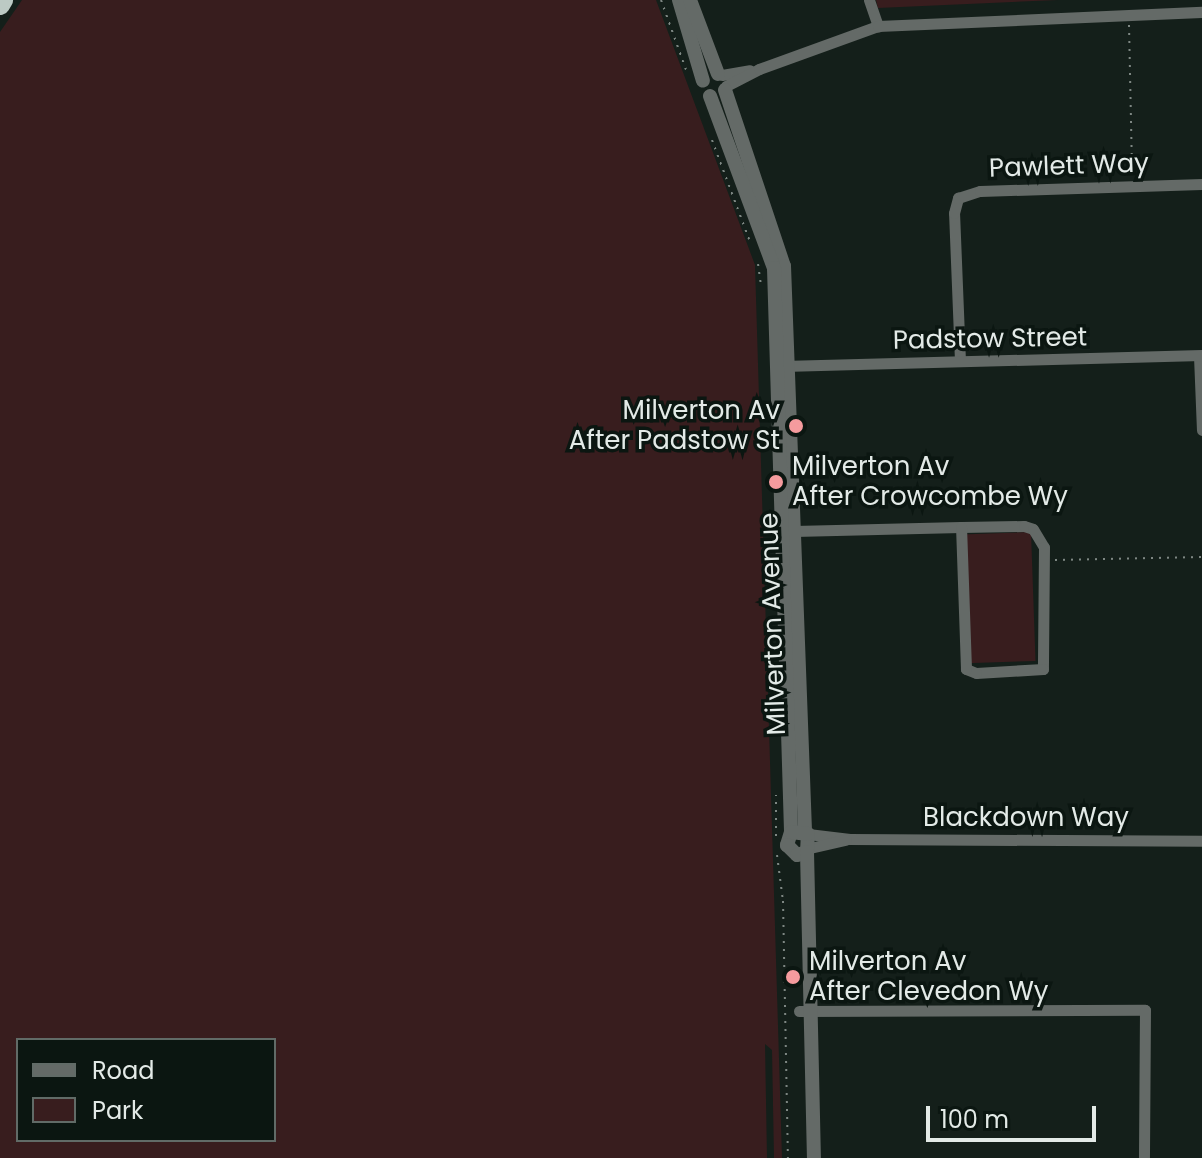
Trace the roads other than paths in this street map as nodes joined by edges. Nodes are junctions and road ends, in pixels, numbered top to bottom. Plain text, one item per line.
1 (679, 0) edge
2 (690, 0) edge
3 (869, 0) edge
4 (1129, 6) edge
5 (1202, 12) edge
6 (878, 26) junction
7 (696, 81) junction
8 (723, 81) junction
9 (710, 96) junction
10 (1202, 184) edge
11 (1201, 356) edge
12 (960, 361) junction
13 (784, 366) junction
14 (1202, 430) edge
15 (961, 527) junction
16 (788, 531) junction
17 (1202, 841) edge
18 (802, 842) junction
19 (804, 1010) junction
20 (805, 1158) edge
21 (814, 1158) edge
22 (1144, 1158) edge

1 - 7 street
2 - 8 street, Milverton Avenue
3 - 6 street
4 - 5 street
4 - 6 street
6 - 8 street
7 - 8 street
7 - 9 street, Milverton Avenue
8 - 9 street
8 - 13 street, Milverton Avenue
9 - 13 street, Milverton Avenue
10 - 12 street, Pawlett Way
11 - 12 street, Padstow Street
11 - 14 street
12 - 13 street, Padstow Street
13 - 16 street, Milverton Avenue
15 - 15 street
15 - 16 street
16 - 18 street, Milverton Avenue
17 - 18 street, Blackdown Way
18 - 19 street, Milverton Avenue
19 - 20 street, Milverton Avenue
19 - 21 street, Milverton Avenue
19 - 22 street

